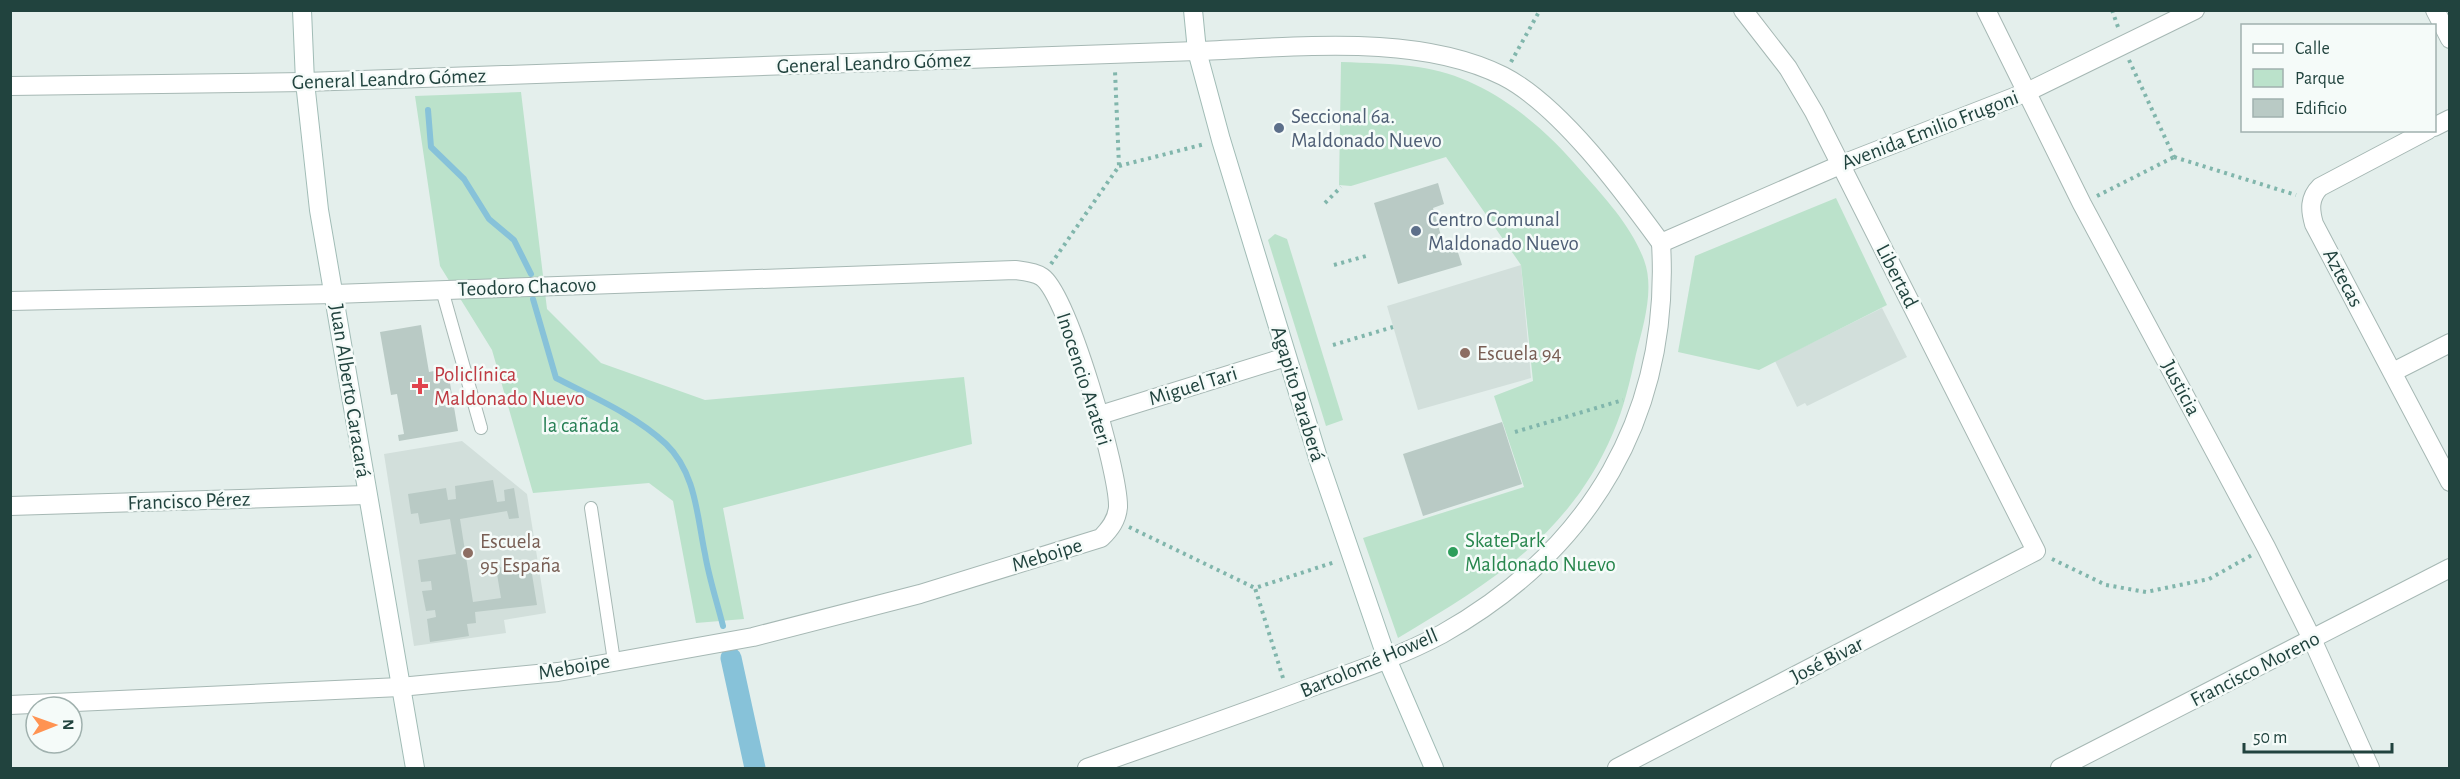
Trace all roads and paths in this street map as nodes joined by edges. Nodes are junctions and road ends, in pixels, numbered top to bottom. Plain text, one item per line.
1 (302, 10) edge
2 (1193, 10) edge
3 (1540, 10) edge
4 (1743, 10) edge
5 (1986, 10) edge
6 (2196, 10) edge
7 (2435, 10) edge
8 (2450, 39) edge
9 (2123, 47) junction
10 (1197, 51) junction
11 (1115, 54) junction
12 (1503, 76) junction
13 (305, 82) junction
14 (10, 86) edge
15 (2027, 93) junction
16 (2450, 119) edge
17 (2436, 126) edge
18 (2424, 132) edge
19 (1221, 140) junction
20 (2174, 157) junction
21 (1840, 165) junction
22 (1119, 166) junction
23 (1341, 187) dead end
24 (2311, 200) junction
25 (1325, 203) dead end
26 (2082, 204) junction
27 (1661, 243) junction
28 (1366, 256) dead end
29 (1334, 265) dead end
30 (1042, 277) junction
31 (442, 290) junction
32 (334, 294) junction
33 (10, 301) edge
34 (1393, 327) dead end
35 (2450, 343) edge
36 (1333, 345) dead end
37 (1286, 357) junction
38 (2393, 372) junction
39 (1629, 398) dead end
40 (1101, 415) junction
41 (480, 428) dead end
42 (1515, 432) dead end
43 (2450, 482) edge
44 (367, 495) junction
45 (10, 506) edge
46 (591, 508) dead end
47 (1115, 520) junction
48 (2266, 547) junction
49 (2036, 551) junction
50 (1350, 557) junction
51 (2450, 568) edge
52 (1255, 588) junction
53 (2312, 639) junction
54 (1387, 659) junction
55 (614, 661) junction
56 (400, 687) junction
57 (1288, 696) junction
58 (10, 705) edge
59 (415, 768) edge
60 (1087, 768) edge
61 (1434, 768) edge
62 (1617, 768) edge
63 (2060, 768) edge
64 (2370, 768) edge

1 - 13 street, Juan Alberto Caracará
2 - 10 street, Agapito Paraberá
3 - 12 path
4 - 21 street, Libertad
5 - 15 street, Justicia
6 - 9 street, Avenida Emilio Frugoni
7 - 8 street
9 - 15 street, Avenida Emilio Frugoni
9 - 20 path
10 - 11 street, General Leandro Gómez
10 - 12 street, General Leandro Gómez
10 - 19 street, Agapito Paraberá
11 - 13 street, General Leandro Gómez
11 - 22 path
12 - 27 street, General Leandro Gómez
13 - 14 street, General Leandro Gómez
13 - 32 street, Juan Alberto Caracará
15 - 21 street, Avenida Emilio Frugoni
15 - 26 street, Justicia
16 - 17 street
18 - 24 street
19 - 22 path
19 - 37 street, Agapito Paraberá
20 - 24 path
20 - 26 path
21 - 27 street, Avenida Emilio Frugoni
21 - 49 street, Libertad
22 - 30 path
23 - 25 path
24 - 38 street, Aztecas
26 - 48 street, Justicia
27 - 54 street, Bartolomé Howell
28 - 29 path
30 - 31 street, Teodoro Chacovo
30 - 40 street, Inocencio Arateri
31 - 32 street, Teodoro Chacovo
31 - 41 lane
32 - 33 street, Teodoro Chacovo
32 - 44 street, Juan Alberto Caracará
34 - 36 path
35 - 38 street
37 - 40 street, Miguel Tari
37 - 50 street, Agapito Paraberá
38 - 43 street, Aztecas
39 - 42 path
40 - 47 street, Inocencio Arateri
44 - 45 street, Francisco Pérez
44 - 56 street, Juan Alberto Caracará
46 - 55 lane
47 - 52 path
47 - 55 street, Meboipe
48 - 49 path
48 - 53 street, Justicia
49 - 62 street, José Bivar
50 - 52 path
50 - 54 street, Agapito Paraberá
51 - 53 street, Francisco Moreno
52 - 57 path
53 - 63 street, Francisco Moreno
53 - 64 street, Justicia
54 - 57 street, Bartolomé Howell
54 - 61 street, Agapito Paraberá
55 - 56 street, Meboipe
56 - 58 street, Meboipe
56 - 59 street, Juan Alberto Caracará
57 - 60 street, Bartolomé Howell

